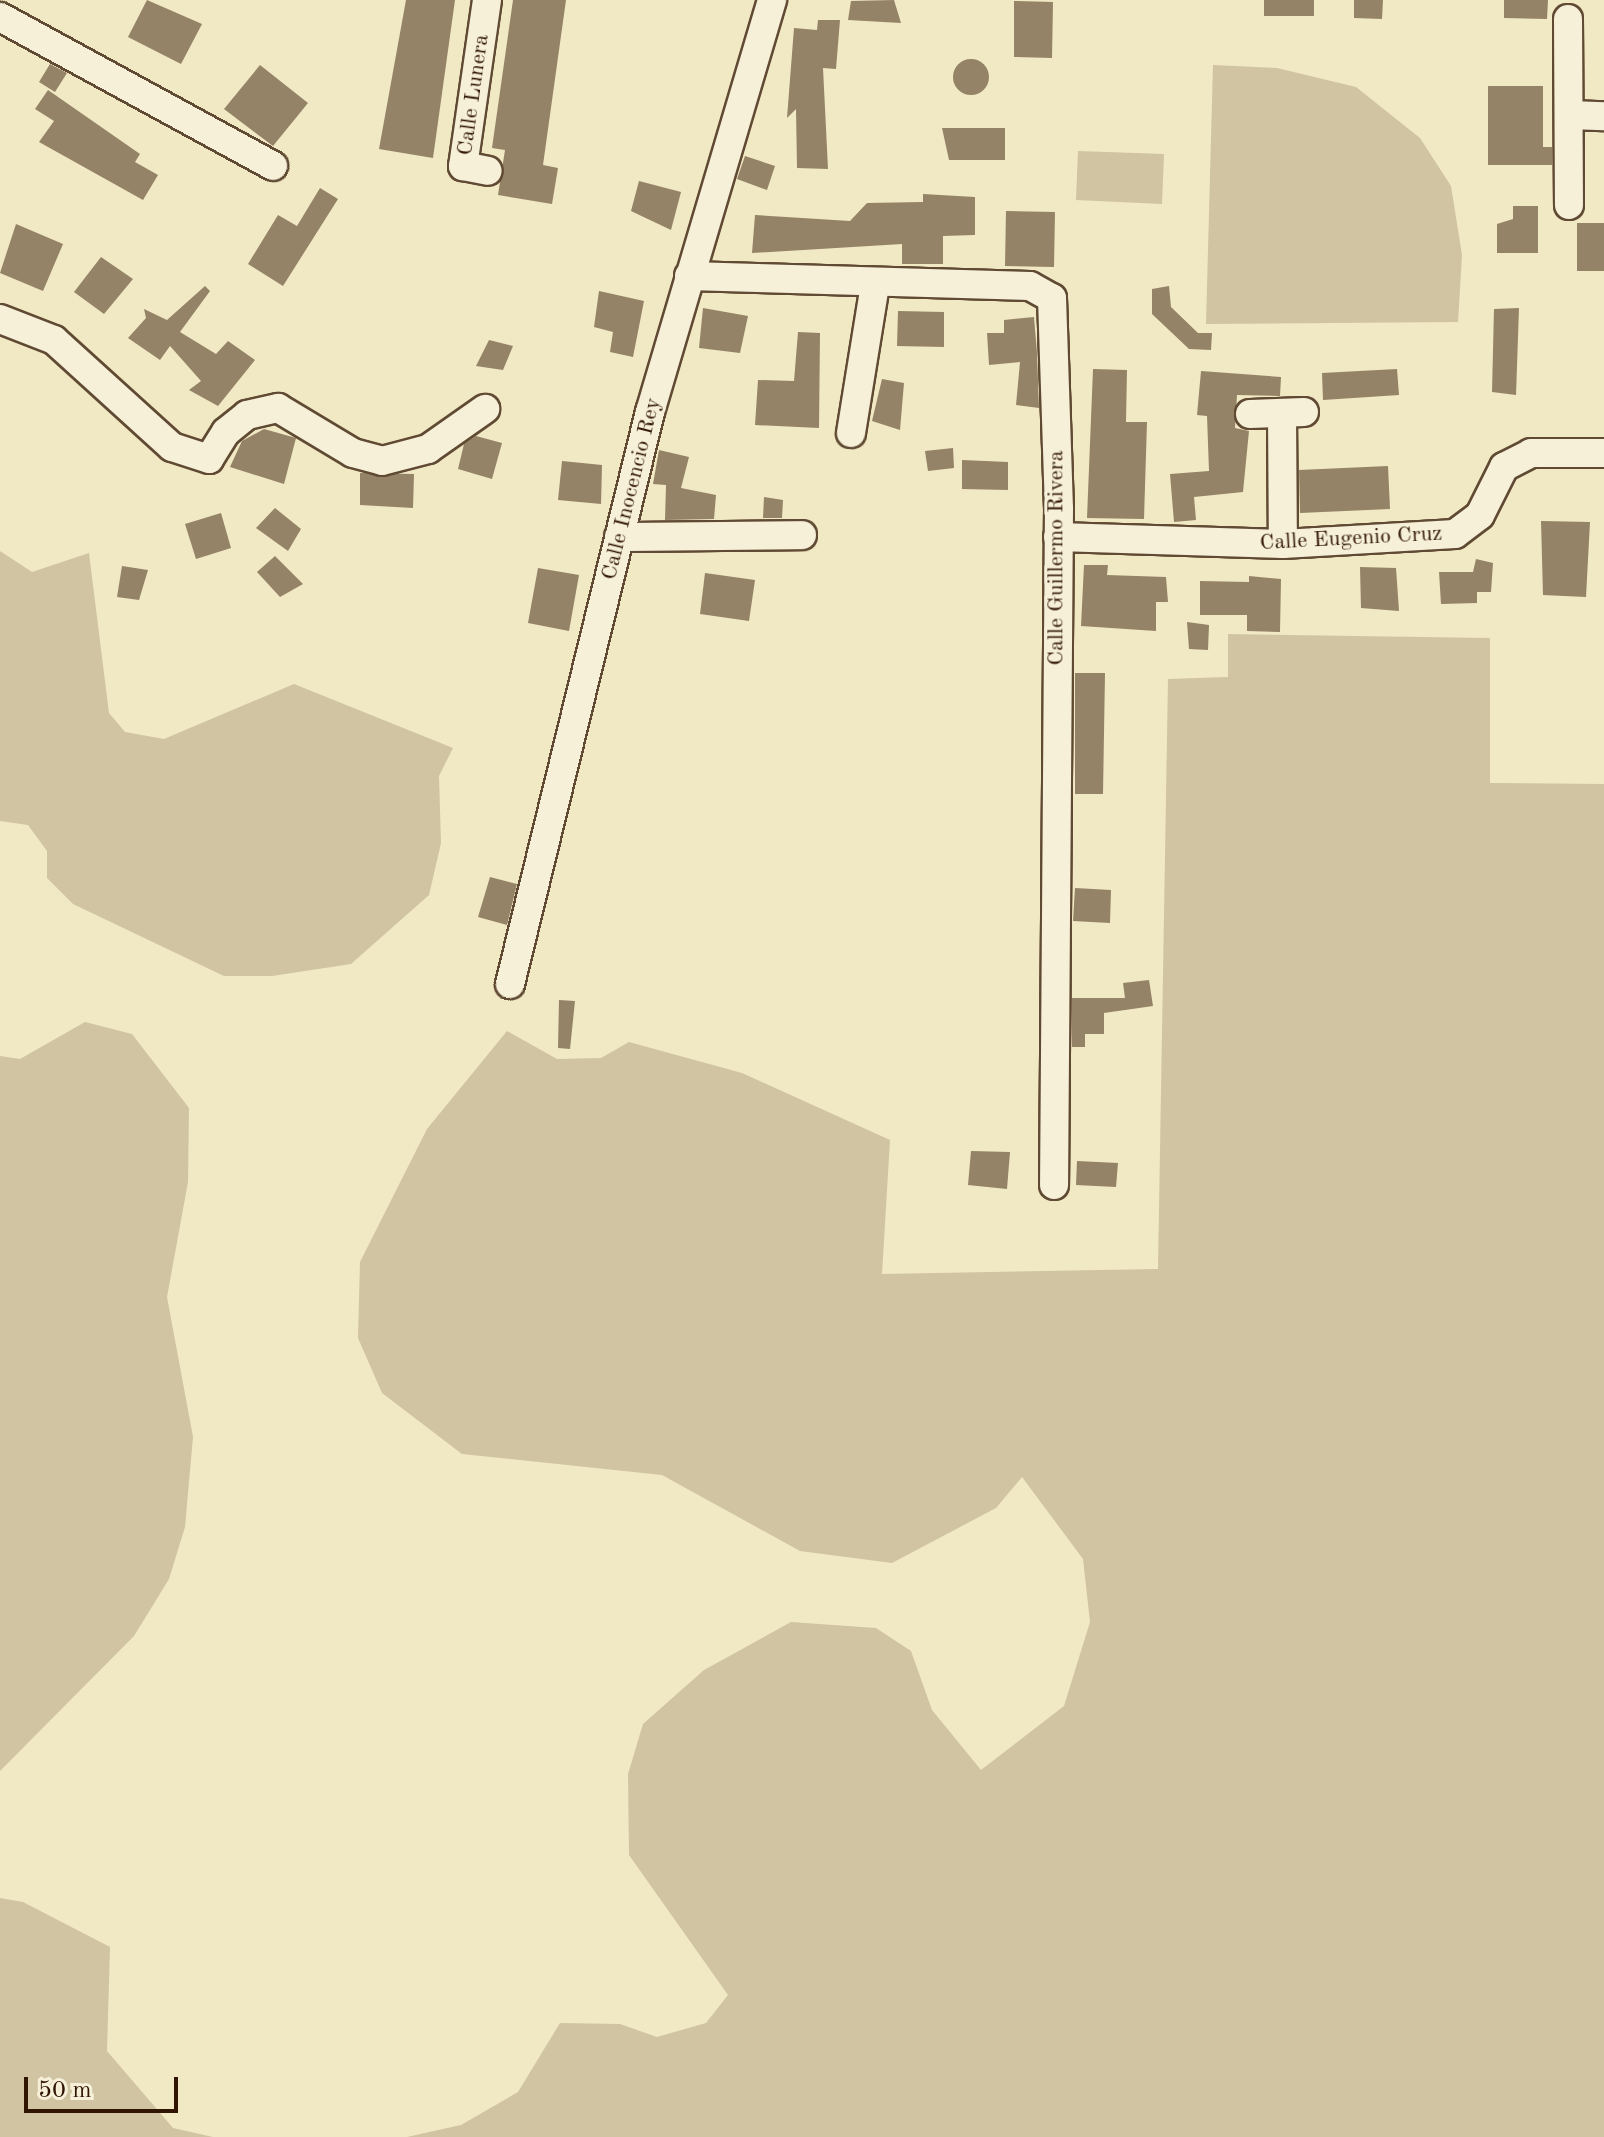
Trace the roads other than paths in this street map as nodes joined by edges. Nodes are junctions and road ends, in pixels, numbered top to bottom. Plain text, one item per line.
1 (487, 0) edge
2 (772, 0) edge
3 (0, 17) edge
4 (1568, 19) dead end
5 (1570, 115) junction
6 (1604, 116) edge
7 (273, 166) dead end
8 (488, 171) dead end
9 (1569, 205) dead end
10 (689, 276) junction
11 (875, 285) junction
12 (0, 319) edge
13 (485, 409) dead end
14 (1250, 414) dead end
15 (851, 433) dead end
16 (1604, 453) edge
17 (802, 535) dead end
18 (619, 537) junction
19 (1058, 537) junction
20 (1283, 544) junction
21 (510, 984) dead end
22 (1054, 1185) dead end

1 - 8 street, Calle Lunera
2 - 10 street, Calle Inocencio Rey
3 - 7 street
4 - 5 street
5 - 6 street
5 - 9 street
10 - 11 street, Calle Guillermo Rivera
10 - 18 street, Calle Inocencio Rey
11 - 15 street
11 - 19 street, Calle Guillermo Rivera
12 - 13 street
14 - 20 street
16 - 20 street, Calle Eugenio Cruz
17 - 18 street
18 - 21 street, Calle Inocencio Rey
19 - 20 street, Calle Eugenio Cruz
19 - 22 street, Calle Guillermo Rivera

